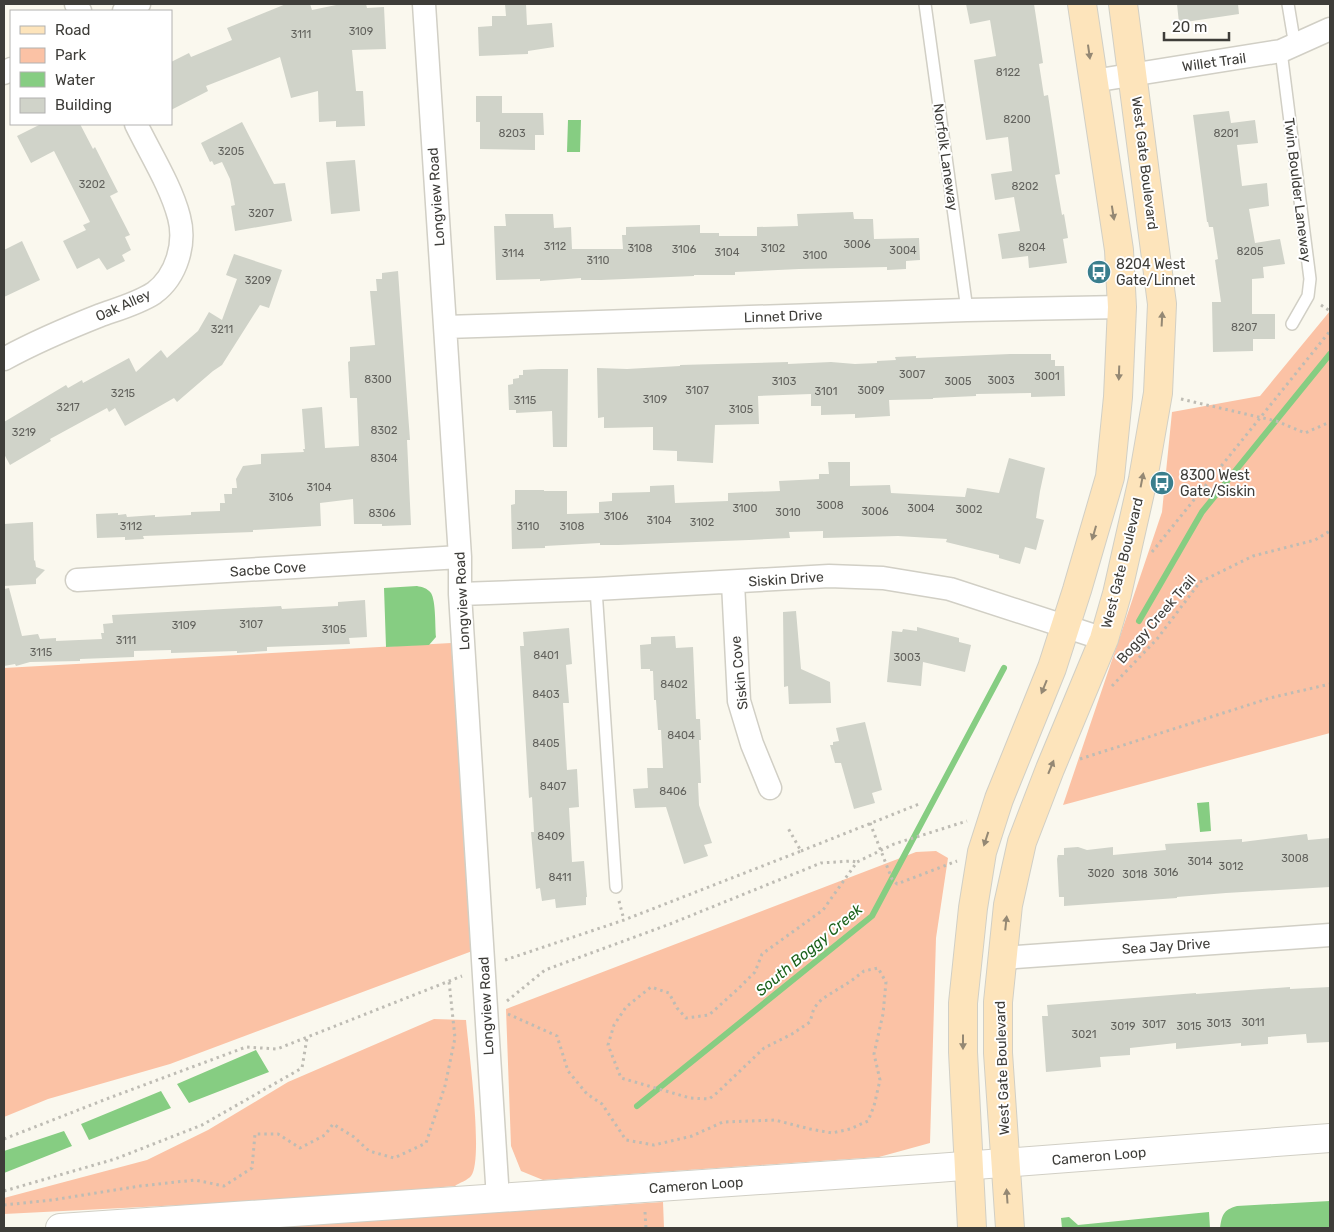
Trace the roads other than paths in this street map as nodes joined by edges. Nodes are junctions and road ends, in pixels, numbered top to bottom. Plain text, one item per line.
1 (139, 4) edge
2 (424, 4) edge
3 (925, 4) edge
4 (1082, 4) edge
5 (1123, 4) edge
6 (1288, 4) edge
7 (126, 10) edge
8 (1330, 29) edge
9 (1288, 48) junction
10 (1133, 74) junction
11 (1093, 81) junction
12 (136, 125) edge
13 (1122, 307) junction
14 (967, 310) junction
15 (1292, 324) dead end
16 (445, 327) junction
17 (4, 359) edge
18 (460, 557) junction
19 (77, 580) dead end
20 (732, 583) junction
21 (596, 589) junction
22 (460, 594) junction
23 (1066, 626) junction
24 (1104, 639) junction
25 (770, 788) dead end
26 (616, 887) dead end
27 (1330, 935) edge
28 (1002, 958) junction
29 (1330, 1138) edge
30 (1006, 1163) junction
31 (968, 1166) junction
32 (498, 1199) junction
33 (60, 1228) edge
34 (972, 1228) edge
35 (1010, 1228) edge

1 - 7 street
2 - 16 street, Longview Road
3 - 14 lane, Norfolk Laneway
4 -> 11 main road
5 - 10 main road, West Gate Boulevard
6 - 9 lane, Twin Boulder Laneway
8 - 9 street, Willet Trail
9 - 10 street, Willet Trail
9 - 15 lane, Twin Boulder Laneway
10 - 11 street, Willet Trail
24 -> 10 main road, West Gate Boulevard
11 -> 13 main road
12 - 17 street, Oak Alley
13 - 14 street, Linnet Drive
13 -> 23 main road
14 - 16 street, Linnet Drive
16 - 18 street, Longview Road
18 - 19 street, Sacbe Cove
18 - 22 street, Longview Road
20 - 21 street, Siskin Drive
20 - 23 street, Siskin Drive
20 - 25 street, Siskin Cove
21 - 22 street, Siskin Drive
21 - 26 lane
22 - 32 street, Longview Road
23 - 24 street, Siskin Drive
23 -> 31 main road
28 -> 24 main road, West Gate Boulevard
27 - 28 street, Sea Jay Drive
28 - 30 main road, West Gate Boulevard
29 - 30 street, Cameron Loop
30 - 31 street, Cameron Loop
35 -> 30 main road, West Gate Boulevard
31 - 32 street, Cameron Loop
31 - 34 main road
32 - 33 street, Cameron Loop

